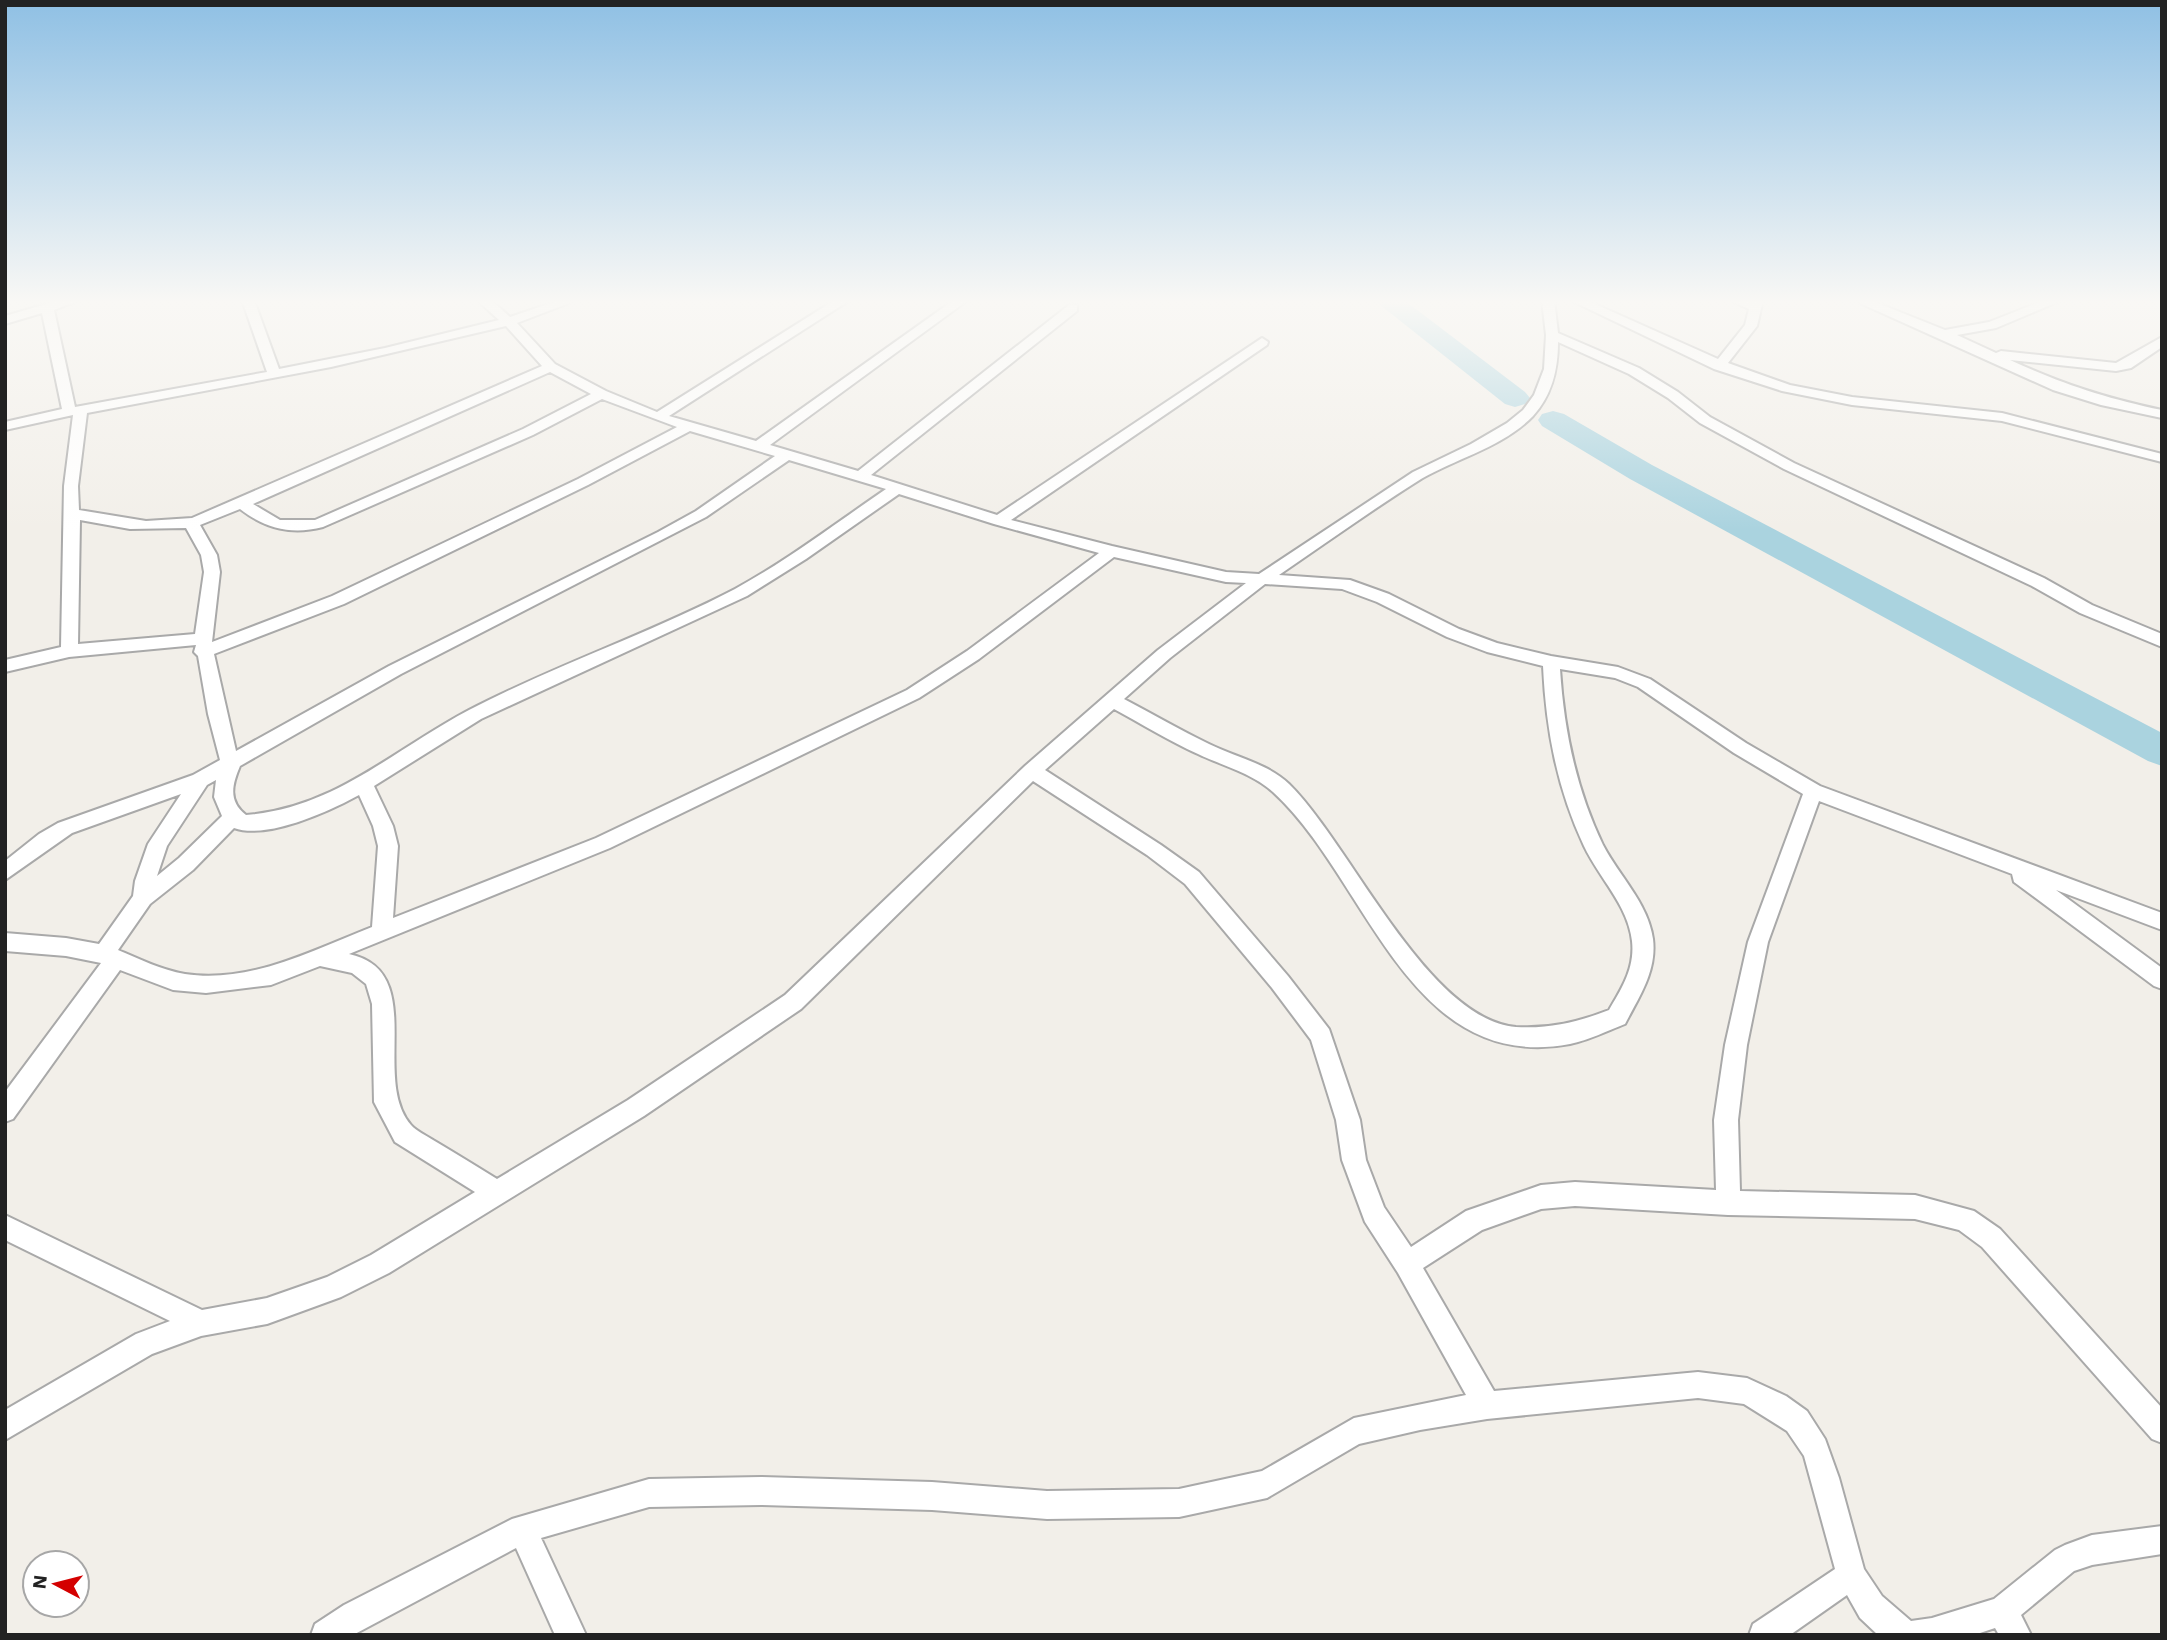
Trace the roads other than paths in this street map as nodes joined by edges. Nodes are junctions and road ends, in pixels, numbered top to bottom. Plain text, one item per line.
1 (66, 377) edge
2 (257, 377) edge
3 (528, 377) edge
4 (568, 377) edge
5 (722, 377) edge
6 (856, 377) edge
7 (986, 377) edge
8 (1211, 377) edge
9 (1548, 377) edge
10 (1643, 377) edge
11 (1753, 377) edge
12 (2038, 377) edge
13 (601, 394) junction
14 (75, 410) junction
15 (2162, 414) edge
16 (658, 417) junction
17 (5, 426) edge
18 (687, 427) junction
19 (759, 446) junction
20 (786, 455) junction
21 (2162, 458) edge
22 (860, 476) junction
23 (896, 489) junction
24 (242, 503) junction
25 (72, 513) junction
26 (999, 521) junction
27 (191, 523) junction
28 (1111, 551) junction
29 (1259, 581) junction
30 (2162, 641) edge
31 (203, 645) junction
32 (69, 651) junction
33 (1551, 662) junction
34 (5, 666) edge
35 (1112, 699) junction
36 (231, 765) junction
37 (1032, 771) junction
38 (200, 780) junction
39 (363, 783) junction
40 (1813, 791) junction
41 (233, 817) junction
42 (2003, 863) junction
43 (5, 872) edge
44 (143, 898) junction
45 (2162, 922) edge
46 (382, 932) junction
47 (5, 942) edge
48 (110, 957) junction
49 (320, 957) junction
50 (2162, 980) edge
51 (5, 1111) edge
52 (496, 1192) junction
53 (1728, 1203) junction
54 (5, 1227) edge
55 (1407, 1264) junction
56 (201, 1323) junction
57 (1487, 1405) junction
58 (5, 1426) edge
59 (2162, 1429) edge
60 (522, 1529) junction
61 (2162, 1540) edge
62 (1851, 1575) junction
63 (2009, 1623) edge
64 (326, 1635) edge
65 (571, 1635) edge
66 (1764, 1635) edge
67 (1905, 1635) edge
68 (1914, 1635) edge

1 - 14 street
2 - 14 street
3 - 24 street
4 - 13 street
5 - 16 street
6 - 19 street
7 - 22 street
8 - 26 street
9 - 29 street
10 - 30 street
11 - 21 street
12 - 15 street
13 - 16 street
13 - 24 street
14 - 17 street
14 - 25 street
16 - 18 street
18 - 19 street
18 - 31 street
19 - 20 street
20 - 22 street
20 - 36 street
22 - 23 street
23 - 26 street
23 - 39 street
24 - 27 street
25 - 27 street
25 - 32 street
26 - 28 street
27 - 31 street
28 - 29 street
28 - 46 street
29 - 33 street
29 - 35 street
31 - 32 street
31 - 36 street
32 - 34 street
33 - 35 street
33 - 40 street
35 - 37 street
36 - 38 street
36 - 41 street
37 - 52 street
37 - 55 street
38 - 43 street
38 - 44 street
39 - 41 street
39 - 46 street
40 - 42 street
40 - 53 street
41 - 44 street
42 - 45 street
42 - 50 street
44 - 48 street
46 - 49 street
47 - 48 street
48 - 49 street
48 - 51 street
49 - 52 street
52 - 56 street
53 - 55 street
53 - 59 street
54 - 56 street
55 - 57 street
56 - 58 street
57 - 60 street
57 - 62 street
60 - 64 street
60 - 65 street
61 - 63 street
62 - 66 street
62 - 67 street
63 - 68 street

